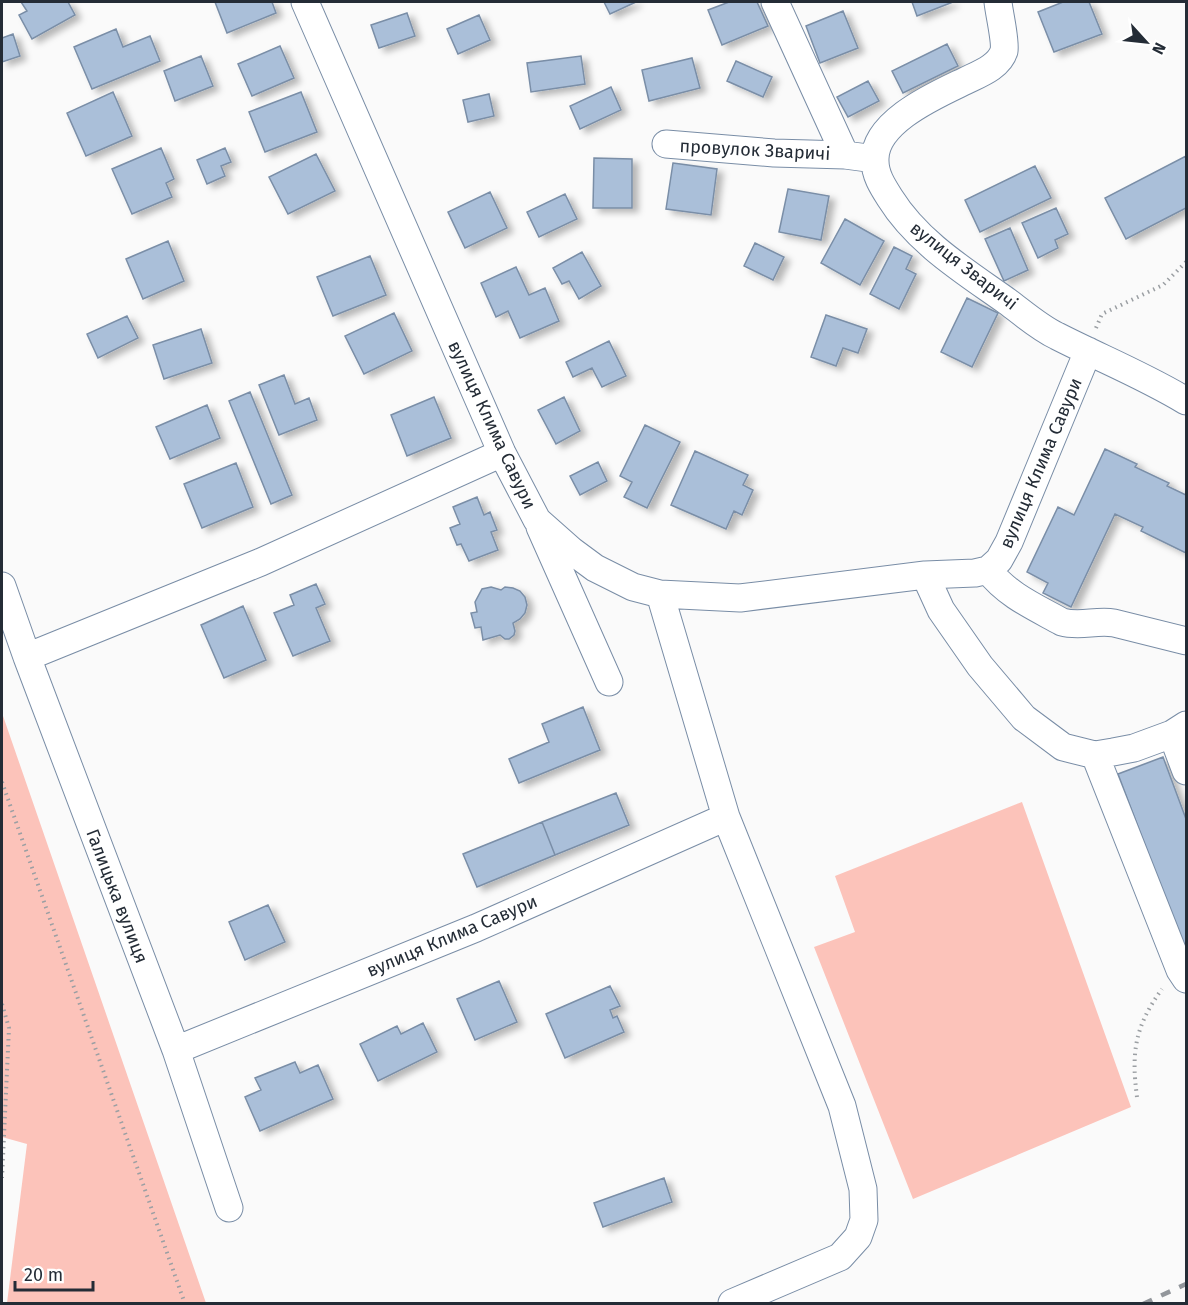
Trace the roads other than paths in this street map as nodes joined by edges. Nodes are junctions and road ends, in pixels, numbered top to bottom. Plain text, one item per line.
1 (305, 2) edge
2 (775, 2) edge
3 (998, 2) edge
4 (666, 144) dead end
5 (845, 155) junction
6 (874, 159) junction
7 (1088, 351) junction
8 (1186, 401) edge
9 (502, 453) junction
10 (537, 520) junction
11 (988, 570) junction
12 (926, 575) junction
13 (2, 586) edge
14 (660, 594) junction
15 (1186, 641) edge
16 (27, 657) junction
17 (609, 682) dead end
18 (1179, 729) edge
19 (1095, 755) junction
20 (1186, 771) edge
21 (726, 817) junction
22 (1185, 978) edge
23 (176, 1050) junction
24 (228, 1208) dead end
25 (732, 1303) edge

1 - 9 street, вулиця Клима Савури
2 - 5 street, провулок Зваричі
3 - 6 street
4 - 5 street, провулок Зваричі
5 - 6 street, провулок Зваричі
6 - 7 street, вулиця Зваричі
7 - 8 street, вулиця Зваричі
7 - 11 street, вулиця Клима Савури
9 - 10 street, вулиця Клима Савури
9 - 16 street
10 - 14 street, вулиця Клима Савури
10 - 17 street
11 - 12 street, вулиця Клима Савури
11 - 15 street
12 - 14 street, вулиця Клима Савури
12 - 19 street
13 - 16 street, Галицька вулиця
14 - 21 street
16 - 23 street, Галицька вулиця
18 - 19 street
18 - 20 street
19 - 22 street
21 - 23 street, вулиця Клима Савури
21 - 25 street
23 - 24 street, Галицька вулиця

